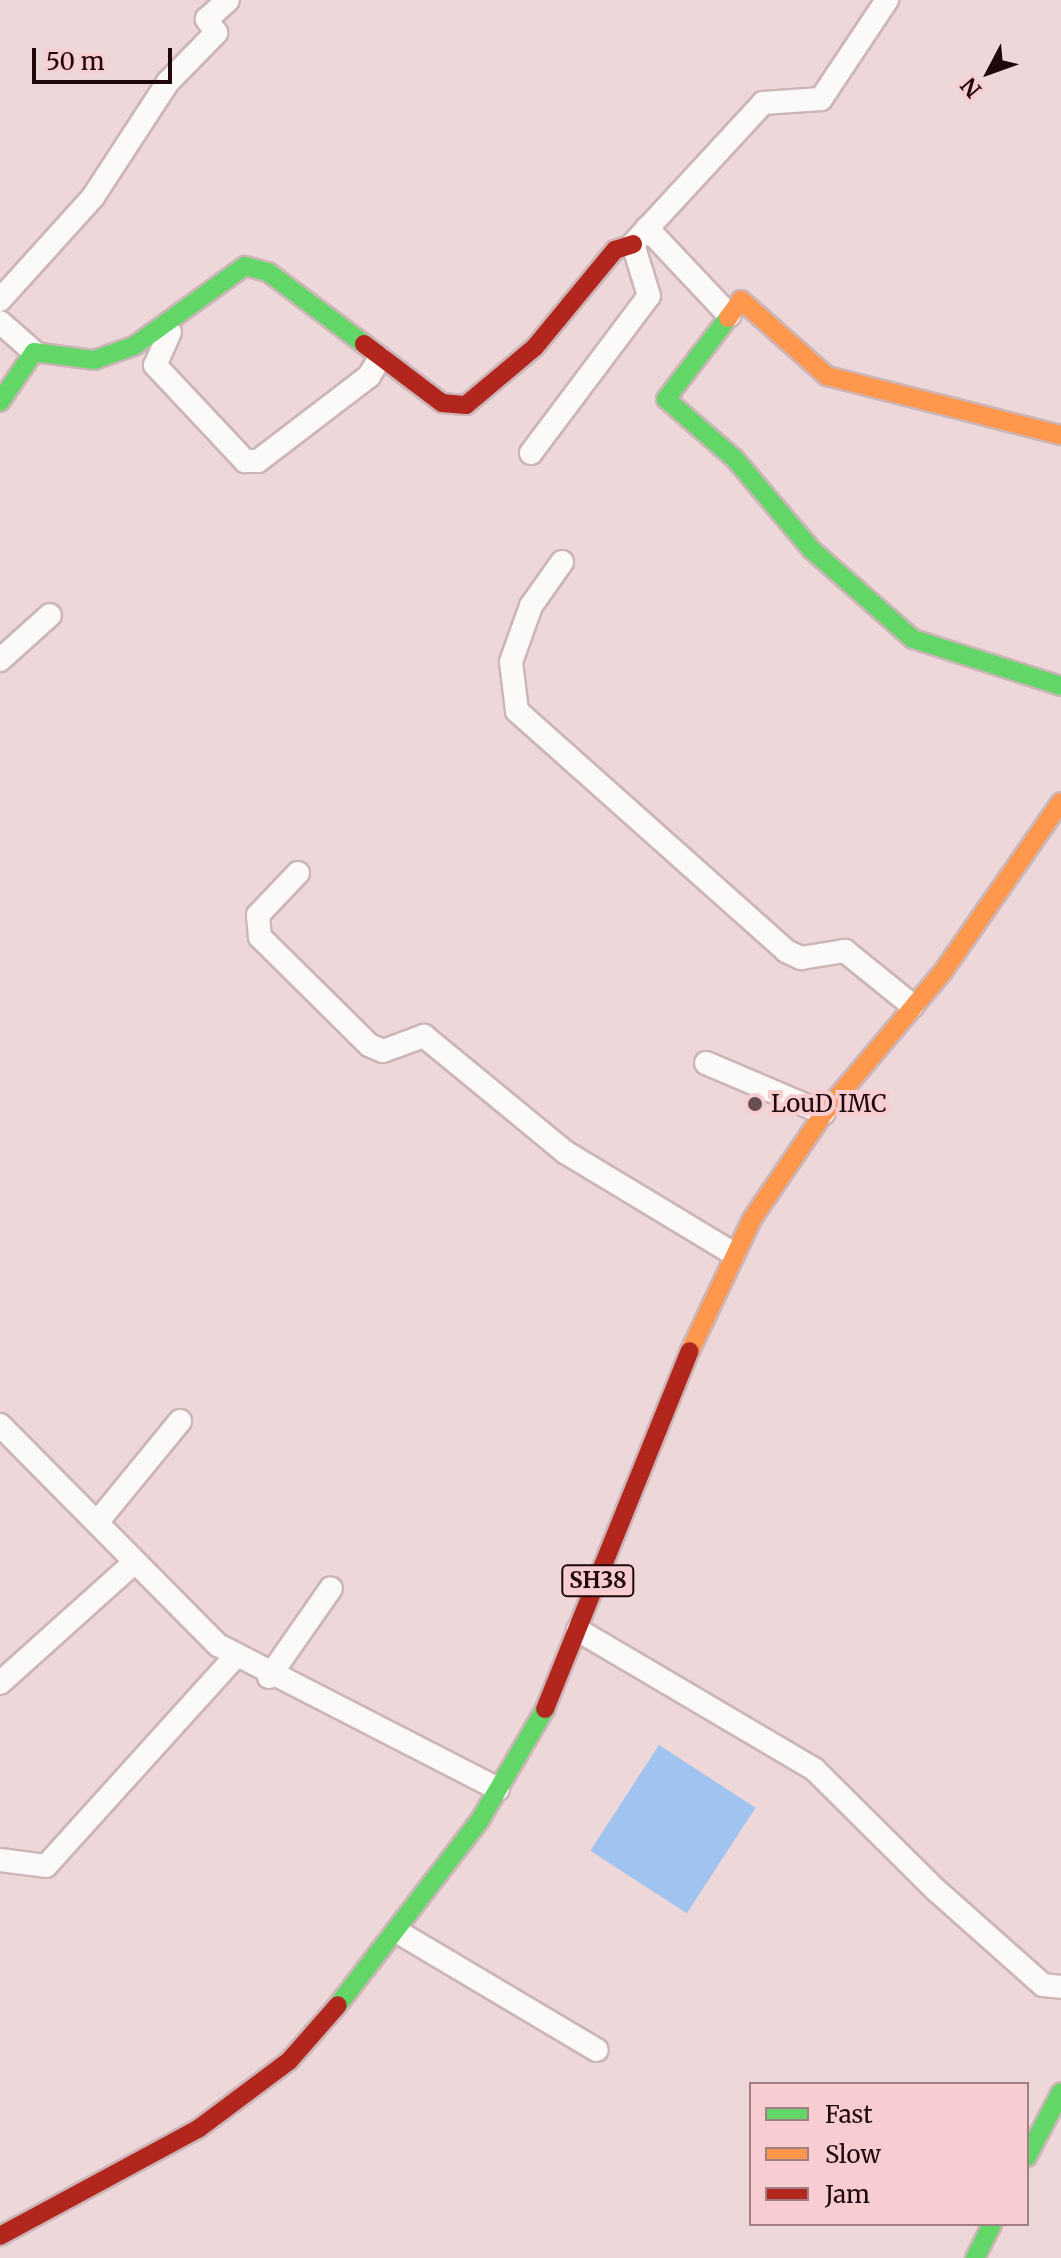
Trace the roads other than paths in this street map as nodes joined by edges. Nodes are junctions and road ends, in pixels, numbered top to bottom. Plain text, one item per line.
1 (228, 0) edge
2 (887, 0) edge
3 (640, 236) junction
4 (0, 300) edge
5 (729, 315) junction
6 (0, 322) edge
7 (168, 328) junction
8 (34, 352) junction
9 (380, 358) junction
10 (0, 402) edge
11 (1061, 435) edge
12 (531, 453) dead end
13 (562, 562) dead end
14 (50, 615) dead end
15 (0, 660) edge
16 (1061, 686) edge
17 (1061, 802) edge
18 (298, 873) dead end
19 (913, 1006) junction
20 (706, 1063) dead end
21 (824, 1113) junction
22 (734, 1254) junction
23 (180, 1421) dead end
24 (0, 1425) edge
25 (99, 1520) junction
26 (135, 1562) junction
27 (331, 1588) dead end
28 (578, 1630) junction
29 (236, 1656) junction
30 (269, 1677) junction
31 (0, 1683) edge
32 (498, 1789) junction
33 (0, 1860) edge
34 (398, 1932) junction
35 (1061, 1987) edge
36 (597, 2050) dead end
37 (1061, 2092) edge
38 (1029, 2153) edge
39 (991, 2226) edge
40 (0, 2236) edge
41 (975, 2258) edge

1 - 4 street
2 - 3 street
3 - 5 street
3 - 9 main road
3 - 12 street
5 - 11 main road
5 - 16 main road
6 - 8 street
7 - 8 main road
7 - 9 main road
7 - 9 street
8 - 10 main road
13 - 19 street
14 - 15 street
17 - 19 main road, SH38
18 - 22 street
19 - 21 main road, SH38
20 - 21 street
21 - 22 main road, SH38
22 - 28 main road, SH38
23 - 25 street
24 - 25 street
25 - 26 street
26 - 29 street
26 - 31 street
27 - 30 street
28 - 32 main road, SH38
28 - 35 street
29 - 30 street
29 - 33 street
30 - 32 street
32 - 34 main road, SH38
34 - 36 street
34 - 40 main road, SH38
37 - 38 main road
39 - 41 main road

